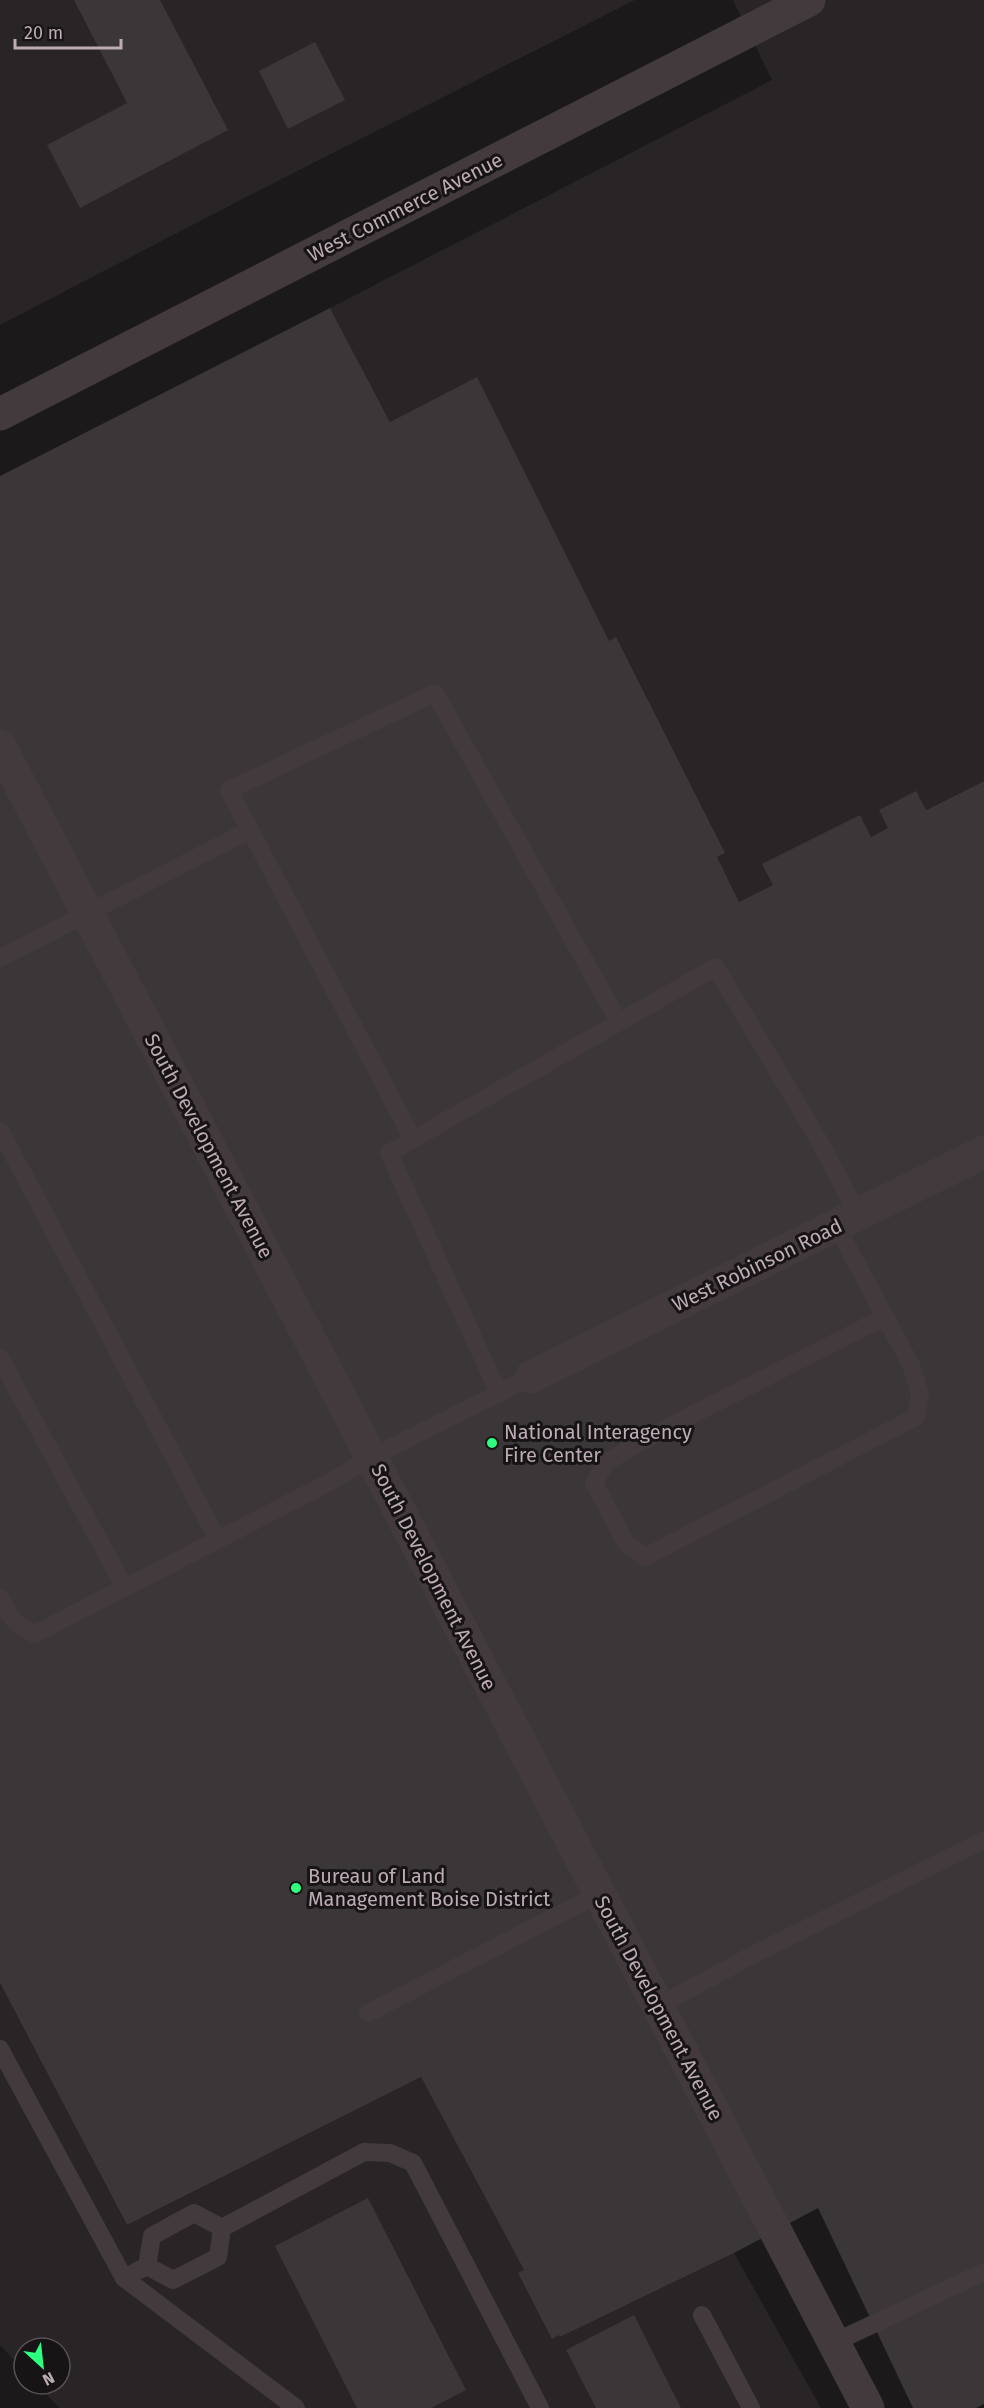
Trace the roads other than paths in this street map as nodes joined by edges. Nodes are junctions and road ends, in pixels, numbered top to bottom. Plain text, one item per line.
1 (809, 0) edge
2 (0, 414) edge
3 (0, 746) edge
4 (250, 830) junction
5 (87, 914) junction
6 (0, 958) edge
7 (620, 1022) junction
8 (0, 1130) edge
9 (413, 1139) junction
10 (981, 1161) edge
11 (847, 1220) junction
12 (885, 1317) junction
13 (0, 1358) edge
14 (531, 1377) joint
15 (499, 1394) junction
16 (372, 1457) junction
17 (218, 1540) junction
18 (125, 1588) junction
19 (0, 1598) edge
20 (984, 1840) edge
21 (599, 1894) junction
22 (658, 2006) junction
23 (368, 2013) dead end
24 (0, 2049) edge
25 (222, 2228) junction
26 (147, 2266) junction
27 (984, 2272) edge
28 (124, 2278) junction
29 (702, 2315) dead end
30 (833, 2343) junction
31 (296, 2408) edge
32 (540, 2408) edge
33 (751, 2408) edge
34 (868, 2408) edge

1 - 2 street, West Commerce Avenue
3 - 5 street, South Development Avenue
4 - 5 lane
4 - 7 lane
4 - 9 lane
5 - 6 lane
5 - 16 street, South Development Avenue
7 - 9 lane
7 - 11 lane
8 - 17 lane
9 - 15 lane
10 - 11 street, West Robinson Road
11 - 12 lane
11 - 14 street, West Robinson Road
12 - 12 lane
13 - 18 lane
14 - 15 lane
15 - 16 lane
16 - 17 lane
16 - 21 street, South Development Avenue
17 - 18 lane
18 - 19 lane
20 - 22 lane
21 - 22 street, South Development Avenue
21 - 23 lane
22 - 30 street, South Development Avenue
24 - 28 lane
25 - 26 lane
25 - 26 lane
25 - 32 lane
26 - 28 lane
27 - 30 lane
28 - 31 lane
29 - 33 lane
30 - 34 street, South Development Avenue

